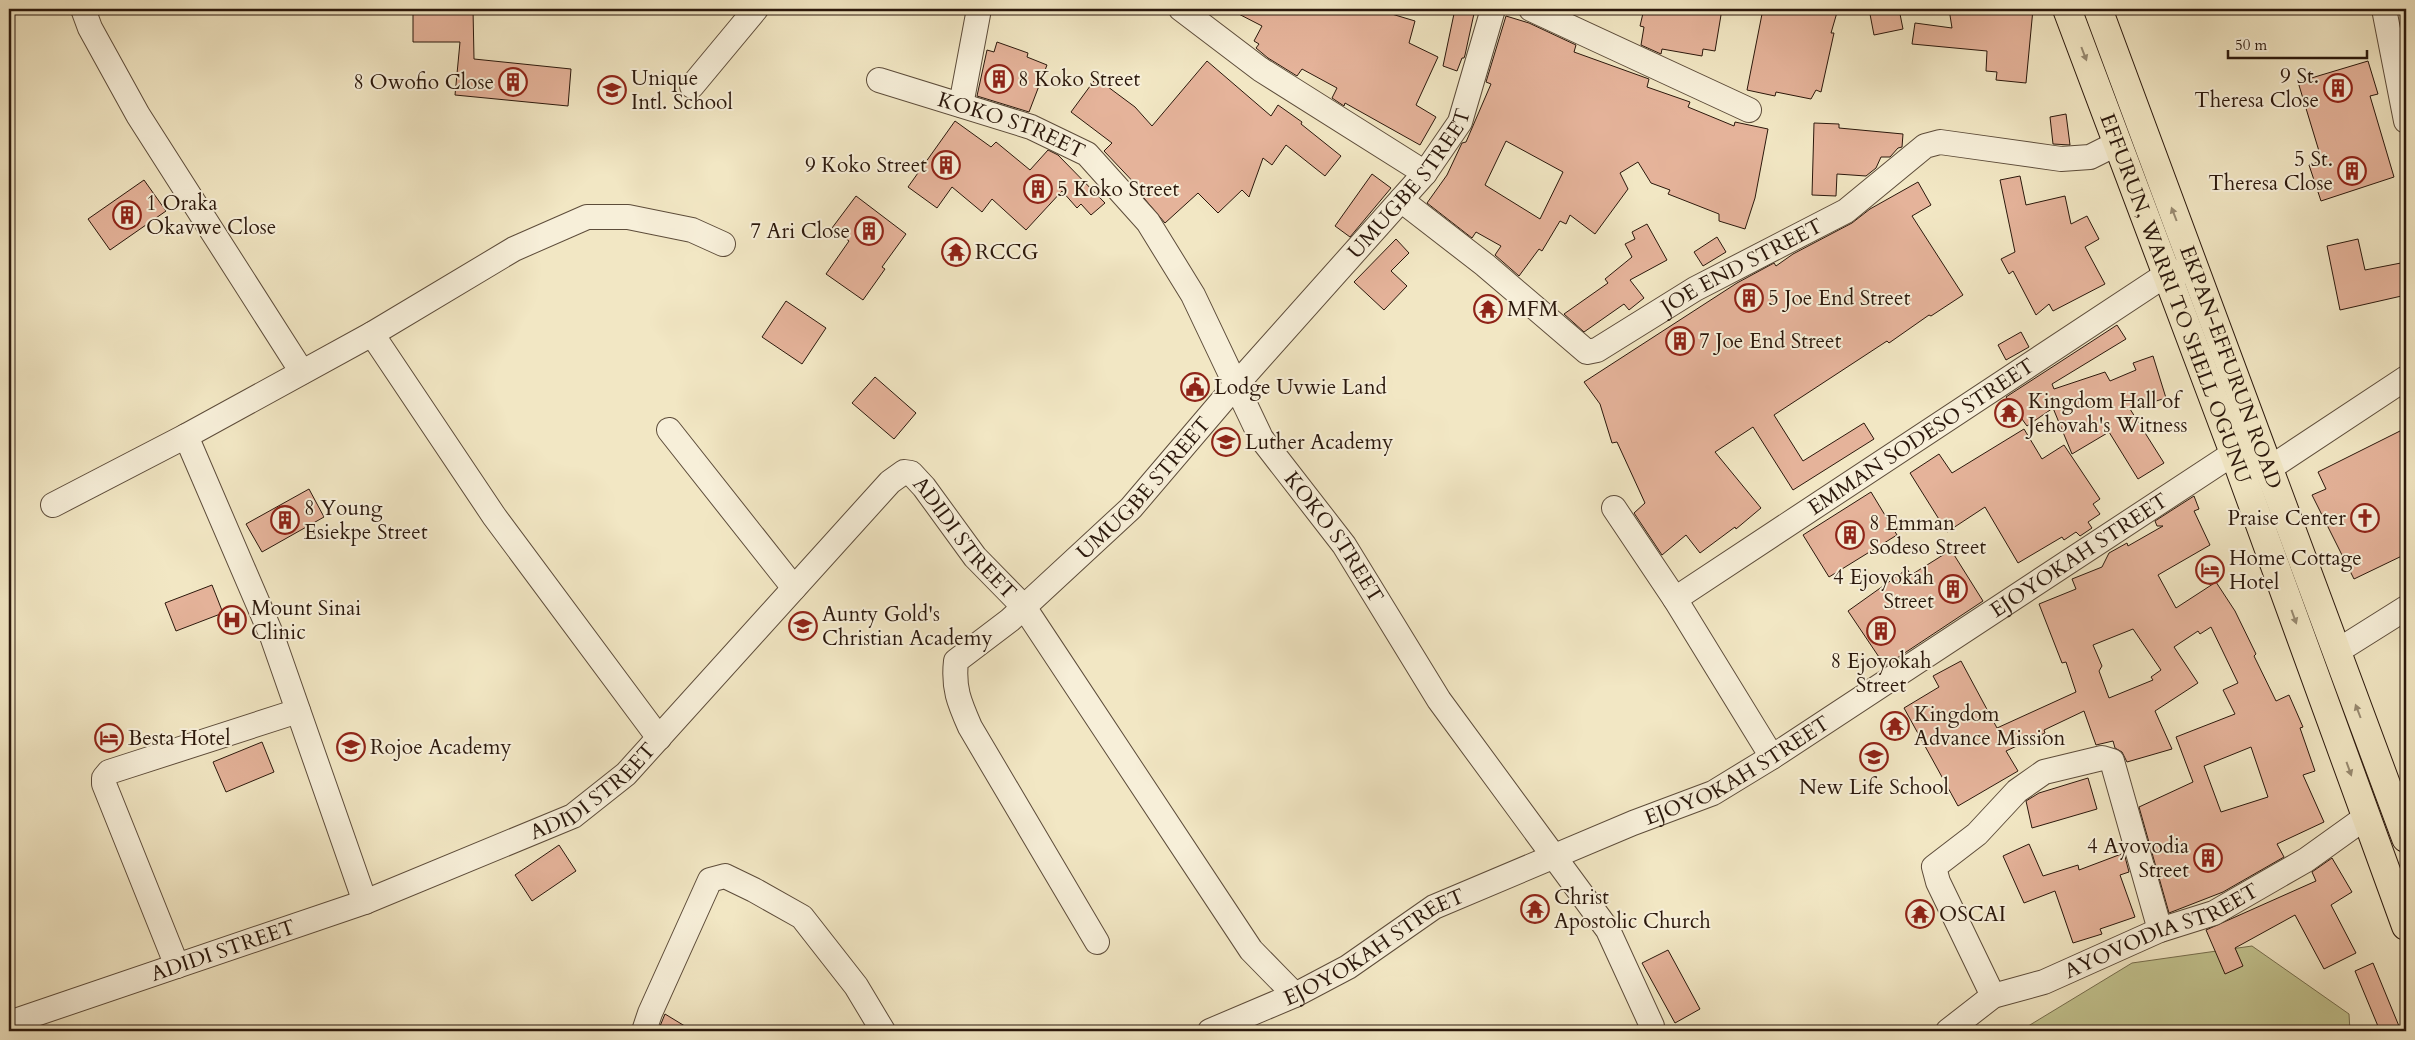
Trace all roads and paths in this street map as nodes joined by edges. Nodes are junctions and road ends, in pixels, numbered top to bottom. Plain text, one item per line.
1 (84, 9) edge
2 (756, 9) edge
3 (979, 9) edge
4 (1181, 9) edge
5 (1493, 9) edge
6 (1531, 9) edge
7 (2067, 9) edge
8 (2098, 9) edge
9 (2384, 9) edge
10 (880, 80) dead end
11 (692, 86) dead end
12 (961, 105) junction
13 (1749, 110) dead end
14 (2406, 121) edge
15 (2118, 143) junction
16 (1425, 173) junction
17 (1401, 200) junction
18 (723, 244) dead end
19 (2195, 268) junction
20 (2167, 274) junction
21 (372, 334) junction
22 (302, 372) junction
23 (2406, 378) edge
24 (1235, 386) junction
25 (669, 430) dead end
26 (186, 436) junction
27 (2234, 453) junction
28 (2270, 468) junction
29 (53, 506) dead end
30 (1614, 508) dead end
31 (794, 588) junction
32 (1675, 599) junction
33 (1024, 607) junction
34 (2406, 608) edge
35 (2336, 652) junction
36 (298, 711) junction
37 (659, 738) junction
38 (1772, 758) junction
39 (2366, 817) junction
40 (2406, 838) edge
41 (1555, 856) junction
42 (365, 902) junction
43 (2406, 926) edge
44 (2160, 930) junction
45 (1097, 942) dead end
46 (178, 966) junction
47 (1295, 996) junction
48 (1992, 996) junction
49 (9, 1023) edge
50 (644, 1031) edge
51 (883, 1031) edge
52 (1210, 1031) edge
53 (1652, 1031) edge
54 (1948, 1031) edge

1 - 22 street
2 - 11 street
3 - 12 street
4 - 16 street
5 - 16 street, UMUGBE STREET
6 - 13 street
7 -> 15 main road, EFFURUN, WARRI TO SHELL OGUNU
19 -> 8 main road, EKPAN-EFFURUN ROAD
9 - 14 street
10 - 12 street, KOKO STREET
12 - 24 street, KOKO STREET
15 - 17 street, JOE END STREET
15 - 20 main road, EFFURUN, WARRI TO SHELL OGUNU
16 - 17 street, UMUGBE STREET
17 - 24 street, UMUGBE STREET
18 - 21 street
19 - 20 street
19 - 28 main road, EKPAN-EFFURUN ROAD
20 - 27 main road, EFFURUN, WARRI TO SHELL OGUNU
20 - 32 street, EMMAN SODESO STREET
21 - 22 street
21 - 37 street
22 - 26 street
23 - 28 street
24 - 33 street, UMUGBE STREET
24 - 41 street, KOKO STREET
25 - 31 street
26 - 29 street
26 - 36 street
27 - 38 street, EJOYOKAH STREET
27 -> 39 main road, EFFURUN, WARRI TO SHELL OGUNU
28 - 35 main road, EKPAN-EFFURUN ROAD
30 - 32 street
31 - 33 street, ADIDI STREET
31 - 37 street, ADIDI STREET
32 - 38 street
33 - 45 street, UMUGBE STREET
33 - 47 street
34 - 35 street
40 -> 35 main road, EKPAN-EFFURUN ROAD
36 - 42 street
36 - 46 street
37 - 42 street, ADIDI STREET
38 - 41 street, EJOYOKAH STREET
39 - 43 main road, EFFURUN, WARRI TO SHELL OGUNU
39 - 44 street, AYOVODIA STREET
41 - 47 street, EJOYOKAH STREET
41 - 53 street, KOKO STREET
42 - 46 street, ADIDI STREET
44 - 48 street, AYOVODIA STREET
44 - 48 street
46 - 49 street, ADIDI STREET
47 - 52 street, EJOYOKAH STREET
48 - 54 street, AYOVODIA STREET
50 - 51 street

